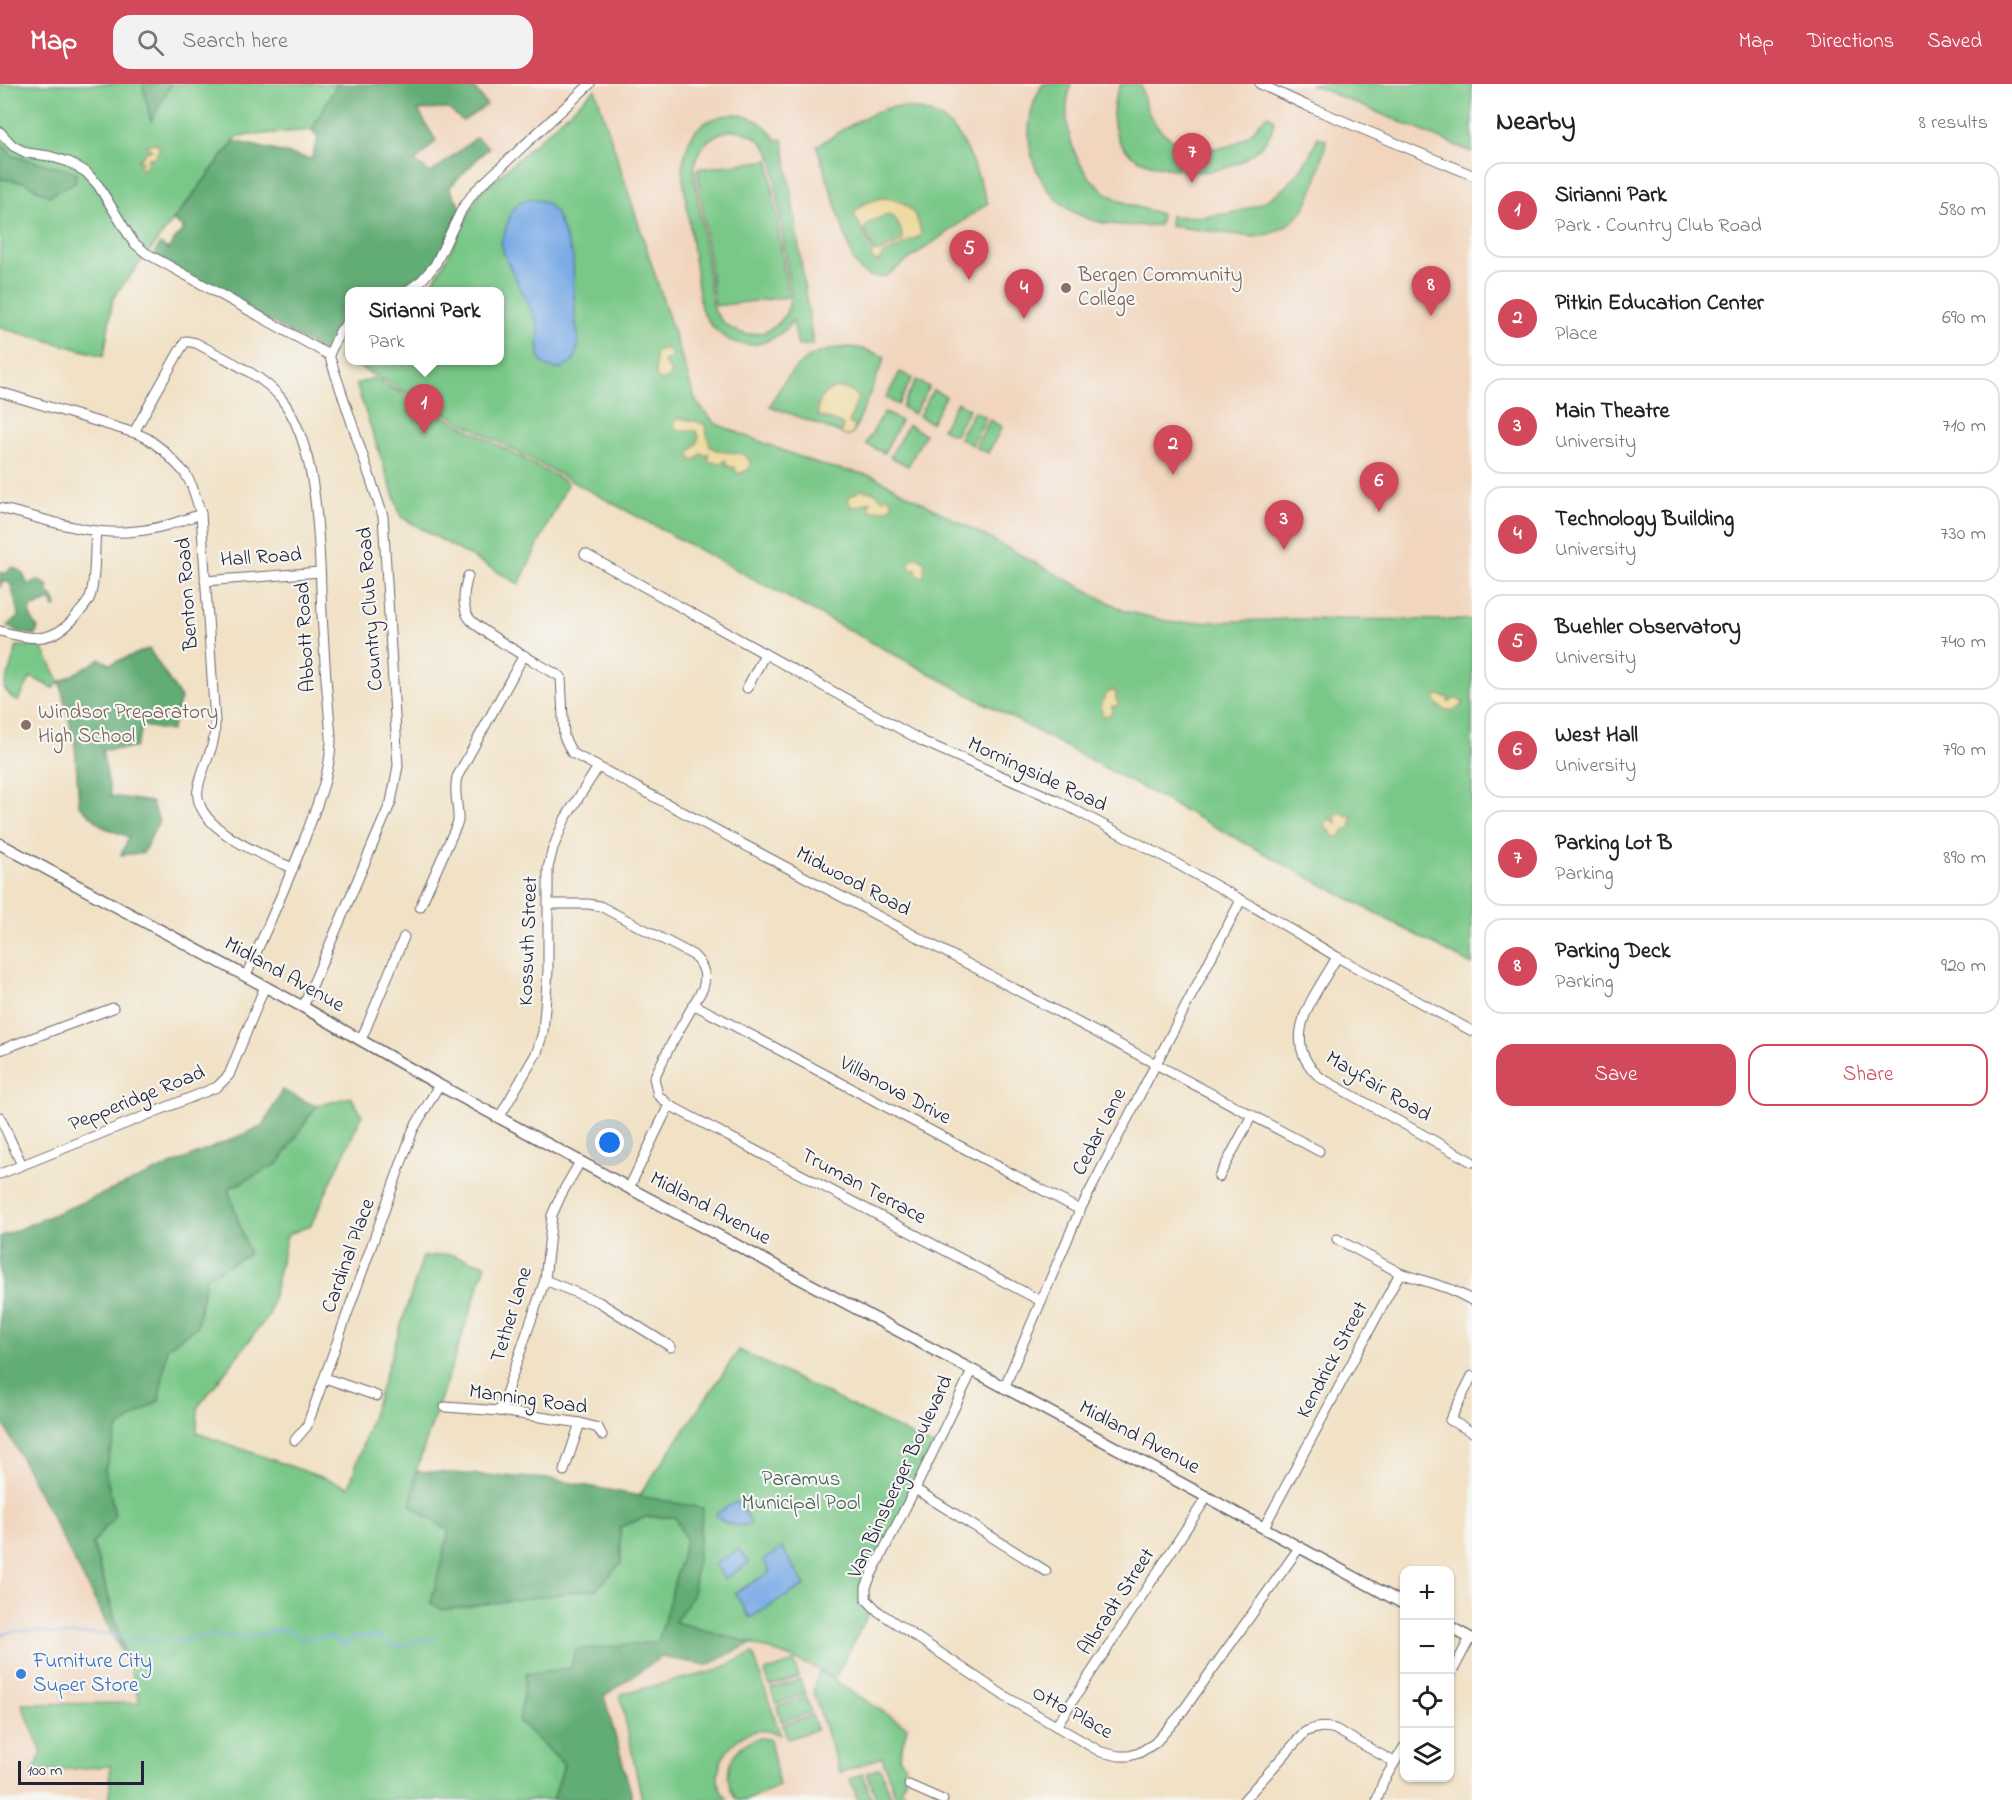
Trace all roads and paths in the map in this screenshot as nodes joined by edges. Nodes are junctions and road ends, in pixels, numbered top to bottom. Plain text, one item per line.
1 (590, 84) edge
2 (1260, 84) edge
3 (0, 132) edge
4 (1472, 175) edge
5 (412, 287) edge
6 (345, 325) edge
7 (328, 355) junction
8 (0, 392) edge
9 (134, 432) junction
10 (0, 508) edge
11 (201, 514) junction
12 (96, 531) junction
13 (585, 554) dead end
14 (320, 572) junction
15 (468, 576) dead end
16 (205, 581) junction
17 (0, 631) edge
18 (765, 654) junction
19 (524, 655) junction
20 (747, 688) dead end
21 (598, 767) junction
22 (0, 844) edge
23 (293, 868) junction
24 (1241, 900) junction
25 (548, 904) junction
26 (420, 907) dead end
27 (405, 937) dead end
28 (1337, 957) junction
29 (246, 976) junction
30 (265, 986) junction
31 (693, 1004) junction
32 (303, 1007) junction
33 (113, 1008) dead end
34 (1472, 1031) edge
35 (362, 1040) junction
36 (0, 1050) edge
37 (1155, 1065) junction
38 (439, 1085) junction
39 (669, 1105) junction
40 (1252, 1115) junction
41 (0, 1118) edge
42 (499, 1118) junction
43 (1319, 1151) dead end
44 (580, 1162) junction
45 (1472, 1162) edge
46 (22, 1165) junction
47 (0, 1174) edge
48 (1219, 1177) dead end
49 (629, 1188) junction
50 (1080, 1210) junction
51 (1337, 1239) dead end
52 (1400, 1273) junction
53 (545, 1280) junction
54 (1472, 1300) edge
55 (1041, 1301) junction
56 (671, 1347) dead end
57 (972, 1371) junction
58 (1472, 1376) edge
59 (325, 1378) junction
60 (1004, 1388) junction
61 (377, 1396) dead end
62 (445, 1407) dead end
63 (500, 1412) junction
64 (580, 1423) junction
65 (1472, 1432) edge
66 (603, 1435) dead end
67 (295, 1440) dead end
68 (564, 1471) dead end
69 (915, 1489) junction
70 (1207, 1497) junction
71 (1264, 1527) junction
72 (1299, 1548) junction
73 (1046, 1571) dead end
74 (866, 1599) joint
75 (1400, 1602) edge
76 (1454, 1630) edge
77 (1471, 1639) edge
78 (1450, 1674) edge
79 (1056, 1726) junction
80 (1400, 1754) edge
81 (1394, 1762) junction
82 (909, 1785) dead end
83 (943, 1800) edge
84 (1245, 1800) edge
85 (1377, 1800) edge

1 - 5 street
2 - 4 street
3 - 7 street
6 - 7 street
7 - 32 street, Country Club Road
8 - 9 street, Benton Road
9 - 11 street, Benton Road
9 - 14 street, Abbott Road
10 - 12 street
11 - 12 street
11 - 16 street, Benton Road
12 - 17 street
13 - 18 street, Morningside Road
14 - 16 street, Hall Road
14 - 23 street, Abbott Road
15 - 19 street, Midwood Road
16 - 23 street, Benton Road
18 - 20 street
18 - 24 street, Morningside Road
19 - 21 street, Midwood Road
19 - 26 street
21 - 25 street, Kossuth Street
21 - 37 street, Midwood Road
22 - 29 street, Midland Avenue
23 - 29 street, Abbott Road
24 - 28 street, Morningside Road
24 - 37 street, Cedar Lane
25 - 31 street
25 - 42 street, Kossuth Street
27 - 35 street
28 - 34 street, Morningside Road
28 - 45 street, Mayfair Road
29 - 30 street, Midland Avenue
30 - 32 street, Midland Avenue
30 - 46 street, Pepperidge Road
31 - 39 street
31 - 50 street, Villanova Drive
32 - 35 street, Midland Avenue
33 - 36 street
35 - 38 street, Midland Avenue
37 - 40 street, Midwood Road
37 - 50 street, Cedar Lane
38 - 42 street, Midland Avenue
38 - 59 street, Cardinal Place
39 - 49 street
39 - 55 street, Truman Terrace
40 - 43 street, Midwood Road
40 - 48 street
41 - 46 street
42 - 44 street, Midland Avenue
44 - 49 street, Midland Avenue
44 - 53 street, Tether Lane
46 - 47 street, Pepperidge Road
49 - 57 street, Midland Avenue
50 - 55 street, Cedar Lane
51 - 52 street
52 - 54 street
52 - 71 street, Kendrick Street
53 - 56 street
53 - 63 street, Tether Lane
55 - 60 street, Cedar Lane
57 - 60 street, Midland Avenue
57 - 69 street, Van Binsberger Boulevard
58 - 65 street
59 - 61 street
59 - 67 street, Cardinal Place
60 - 70 street, Midland Avenue
62 - 63 street, Manning Road
63 - 64 street, Manning Road
64 - 66 street, Manning Road
64 - 68 street
69 - 73 street
69 - 74 street, Van Binsberger Boulevard
70 - 71 street, Midland Avenue
70 - 79 street, Albradt Street
71 - 72 street, Midland Avenue
72 - 75 street, Midland Avenue
72 - 79 street, Otto Place
74 - 79 street, Otto Place
76 - 77 street
77 - 78 street
80 - 81 street
81 - 84 street
81 - 85 street
82 - 83 street

